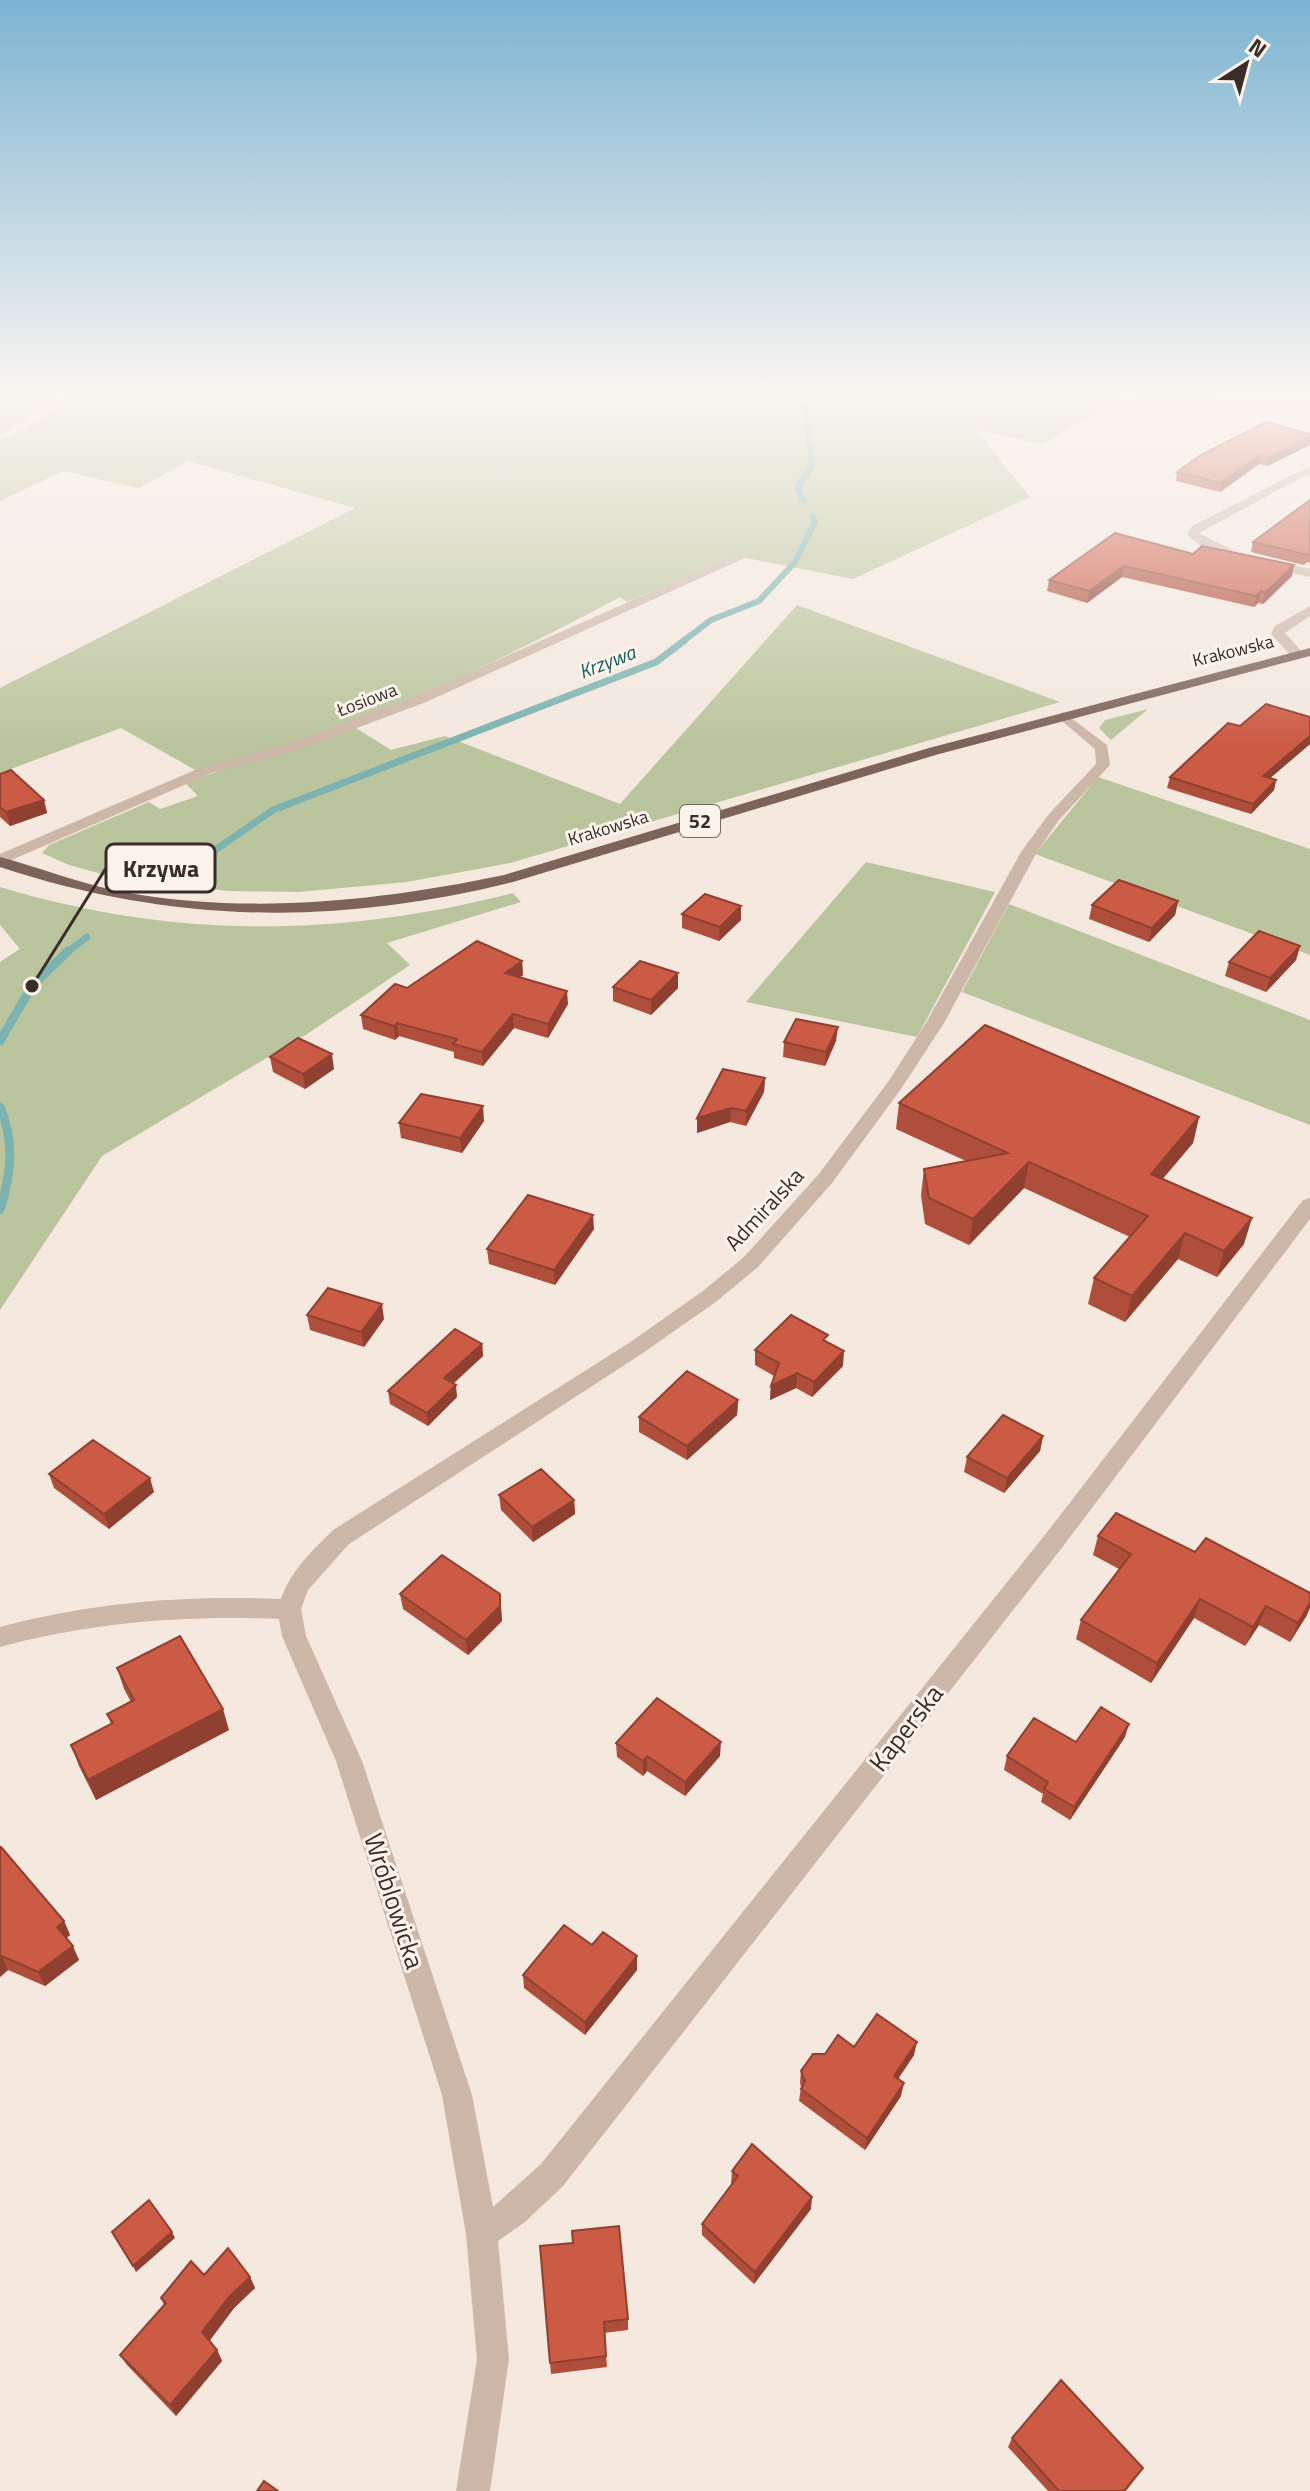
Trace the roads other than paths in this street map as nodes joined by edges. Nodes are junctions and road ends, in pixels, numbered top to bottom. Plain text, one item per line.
1 (1228, 512) edge
2 (741, 557) dead end
3 (1310, 573) edge
4 (1310, 610) edge
5 (1304, 654) edge
6 (1063, 716) junction
7 (0, 861) edge
8 (1310, 1205) edge
9 (289, 1609) junction
10 (0, 1637) edge
11 (482, 2234) junction
12 (473, 2491) edge

1 - 3 street
2 - 7 street, Łosiowa
4 - 5 street
5 - 6 main road, Krakowska / 52
6 - 7 main road, Krakowska / 52
6 - 9 street, Admiralska
8 - 11 street, Kaperska
9 - 10 street
9 - 11 street, Wróblowicka
11 - 12 street, Wróblowicka

